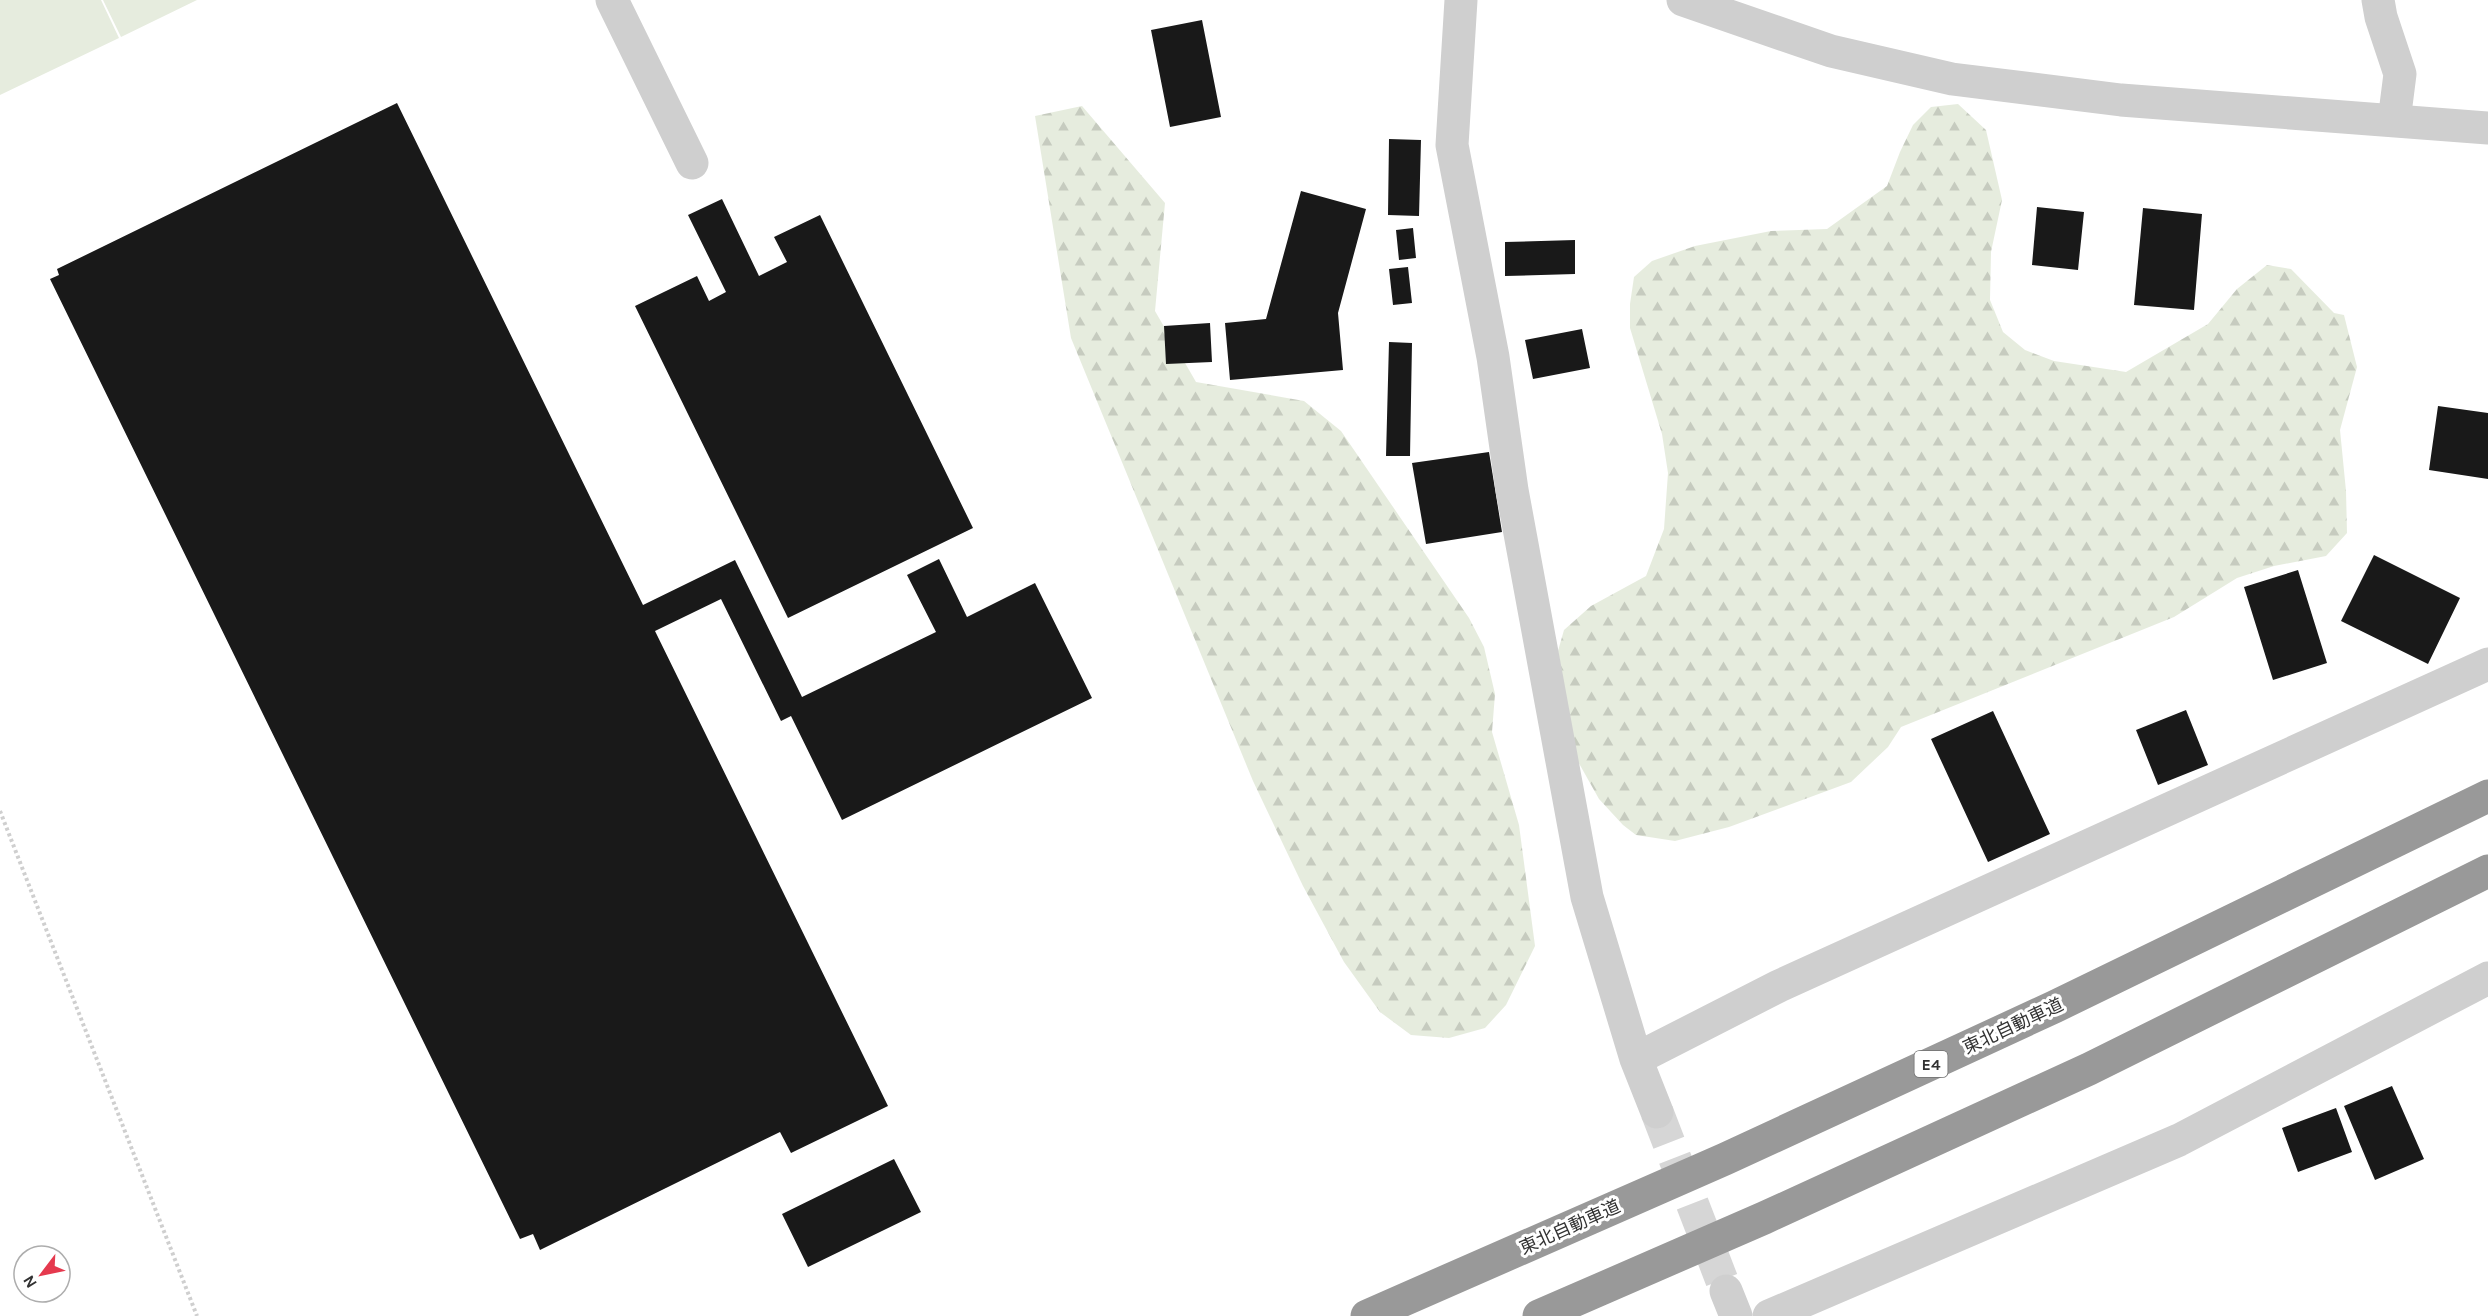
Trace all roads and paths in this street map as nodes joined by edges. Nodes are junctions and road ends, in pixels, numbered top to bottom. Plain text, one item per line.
1 (612, 0) edge
2 (1461, 0) edge
3 (1683, 0) edge
4 (2378, 0) edge
5 (2394, 121) junction
6 (2488, 128) edge
7 (692, 163) dead end
8 (2488, 664) edge
9 (2488, 796) edge
10 (0, 811) edge
11 (2488, 871) edge
12 (2488, 978) edge
13 (1636, 1059) junction
14 (1657, 1112) tunnel mouth
15 (197, 1316) edge
16 (1366, 1316) edge
17 (1539, 1316) edge
18 (1769, 1316) edge

1 - 7 street
2 - 13 street
3 - 5 street
4 - 5 street
5 - 6 street
8 - 13 street
9 - 16 highway, 東北自動車道 / E4
10 - 15 path
11 - 17 highway
12 - 18 street
13 - 14 street

